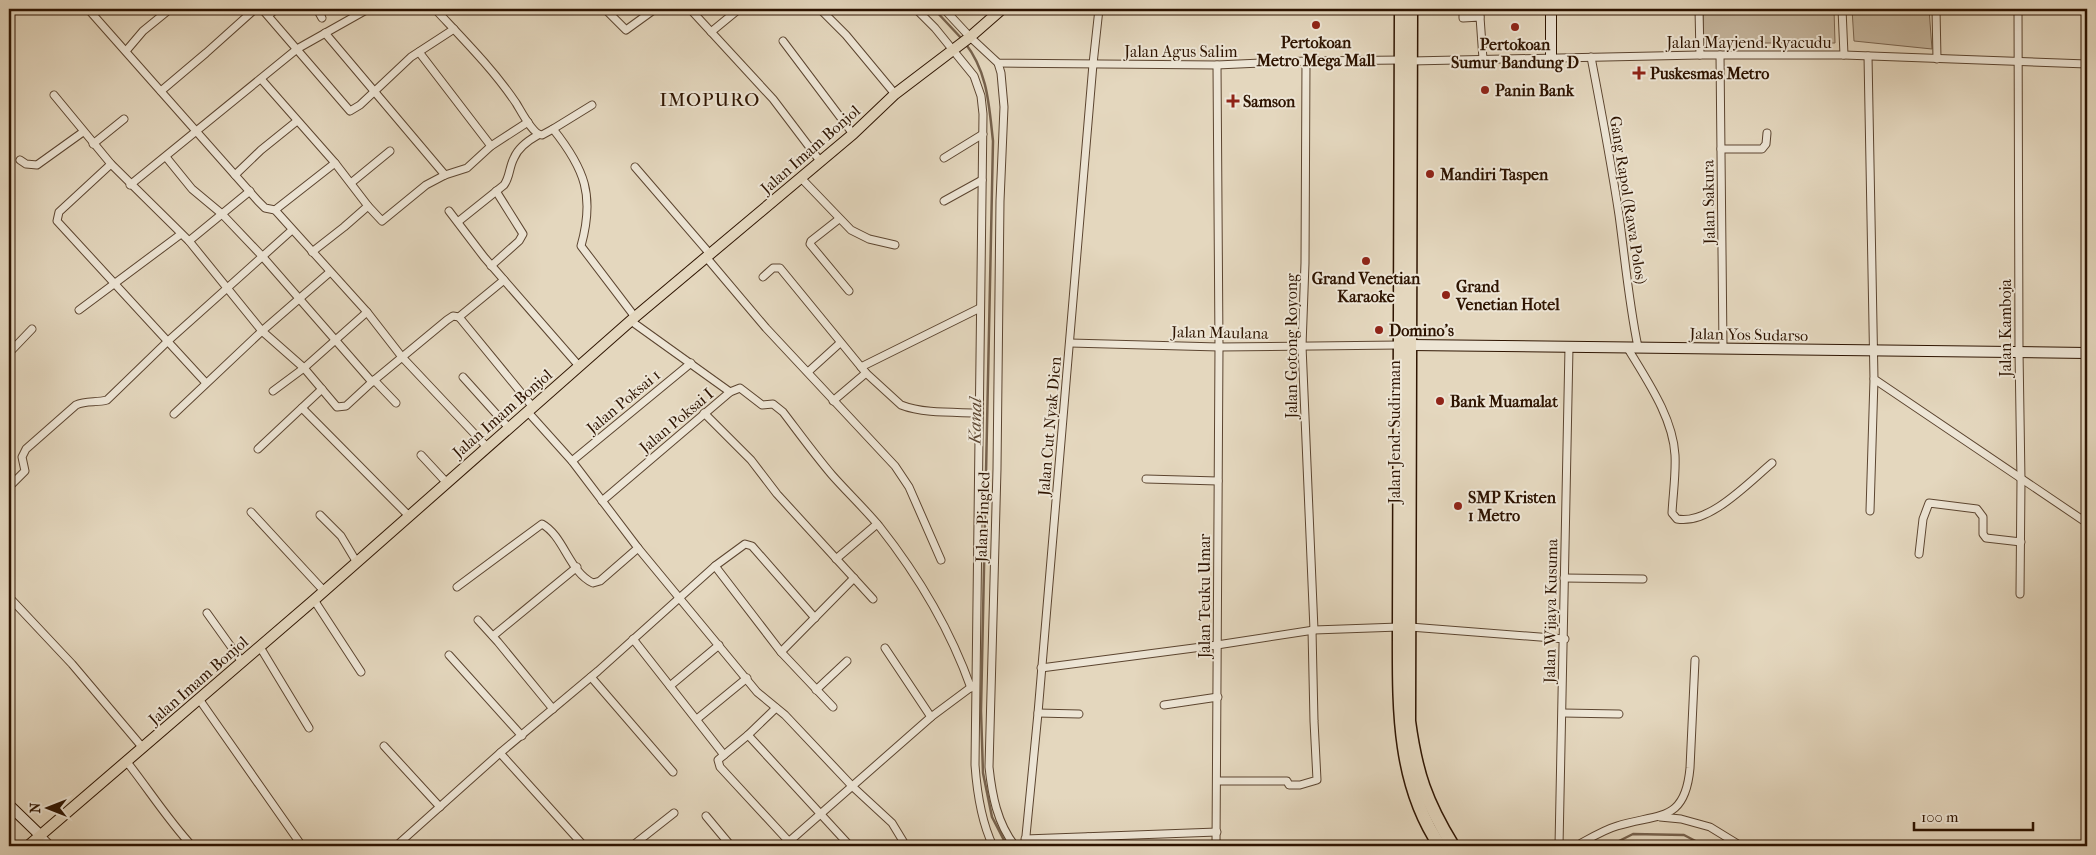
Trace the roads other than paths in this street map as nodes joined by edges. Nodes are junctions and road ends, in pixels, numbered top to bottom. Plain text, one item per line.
1 (170, 9) edge
2 (255, 9) edge
3 (262, 9) edge
4 (277, 9) edge
5 (317, 9) edge
6 (368, 9) edge
7 (435, 9) edge
8 (605, 9) edge
9 (656, 9) edge
10 (690, 9) edge
11 (739, 9) edge
12 (820, 9) edge
13 (916, 9) edge
14 (944, 9) edge
15 (1099, 9) edge
16 (1401, 9) edge
17 (1411, 9) edge
18 (1463, 9) edge
19 (1480, 9) edge
20 (1551, 9) edge
21 (1699, 9) edge
22 (1842, 9) edge
23 (1936, 9) edge
24 (2018, 9) edge
25 (92, 10) edge
26 (998, 10) edge
27 (357, 11) edge
28 (268, 16) junction
29 (322, 18) dead end
30 (1480, 18) junction
31 (454, 29) junction
32 (325, 32) junction
33 (712, 32) junction
34 (970, 37) junction
35 (783, 41) dead end
36 (297, 49) junction
37 (955, 49) junction
38 (126, 51) junction
39 (419, 52) junction
40 (1700, 55) junction
41 (1720, 55) junction
42 (1844, 55) junction
43 (1868, 56) junction
44 (1551, 57) junction
45 (1591, 57) junction
46 (1483, 59) junction
47 (1937, 59) junction
48 (1407, 60) junction
49 (1306, 61) junction
50 (2018, 62) junction
51 (998, 63) junction
52 (1093, 64) junction
53 (2087, 64) edge
54 (1217, 66) junction
55 (261, 79) junction
56 (161, 91) junction
57 (372, 91) junction
58 (895, 94) junction
59 (54, 95) dead end
60 (592, 105) dead end
61 (124, 119) dead end
62 (297, 122) junction
63 (528, 122) junction
64 (553, 129) junction
65 (197, 131) junction
66 (83, 132) junction
67 (1766, 133) dead end
68 (853, 134) junction
69 (983, 134) junction
70 (538, 135) junction
71 (93, 144) junction
72 (491, 146) junction
73 (1721, 149) junction
74 (390, 151) dead end
75 (166, 157) junction
76 (944, 158) dead end
77 (20, 160) dead end
78 (820, 161) junction
79 (335, 163) junction
80 (111, 164) junction
81 (635, 167) dead end
82 (235, 175) junction
83 (445, 175) junction
84 (801, 178) junction
85 (982, 180) junction
86 (351, 183) junction
87 (130, 185) junction
88 (496, 191) junction
89 (250, 192) junction
90 (944, 201) dead end
91 (368, 206) junction
92 (276, 210) junction
93 (449, 211) dead end
94 (222, 214) junction
95 (838, 219) junction
96 (459, 222) junction
97 (292, 230) junction
98 (181, 234) junction
99 (189, 241) junction
100 (895, 245) dead end
101 (312, 252) junction
102 (262, 256) junction
103 (708, 256) junction
104 (491, 266) junction
105 (330, 272) junction
106 (763, 277) dead end
107 (504, 280) junction
108 (114, 283) junction
109 (228, 287) junction
110 (849, 292) dead end
111 (299, 298) junction
112 (980, 308) junction
113 (79, 310) dead end
114 (367, 312) junction
115 (459, 317) junction
116 (633, 319) junction
117 (32, 329) dead end
118 (262, 331) junction
119 (335, 340) junction
120 (168, 341) junction
121 (840, 343) junction
122 (1070, 343) junction
123 (1405, 345) junction
124 (1302, 346) junction
125 (1569, 346) junction
126 (1220, 347) junction
127 (1627, 347) junction
128 (1638, 347) junction
129 (1723, 348) junction
130 (1874, 351) junction
131 (2018, 351) junction
132 (9, 353) edge
133 (2087, 353) edge
134 (402, 357) junction
135 (691, 363) junction
136 (579, 366) junction
137 (304, 368) junction
138 (864, 370) junction
139 (808, 372) junction
140 (463, 377) dead end
141 (1874, 379) junction
142 (373, 381) junction
143 (206, 383) junction
144 (322, 389) junction
145 (273, 391) dead end
146 (730, 392) junction
147 (833, 401) junction
148 (396, 403) dead end
149 (302, 408) junction
150 (529, 408) junction
151 (979, 413) junction
152 (174, 414) dead end
153 (704, 414) junction
154 (508, 427) junction
155 (486, 446) junction
156 (258, 449) dead end
157 (421, 455) dead end
158 (572, 461) junction
159 (1772, 464) dead end
160 (1146, 479) dead end
161 (2021, 480) junction
162 (1218, 481) junction
163 (446, 482) junction
164 (9, 487) edge
165 (602, 501) junction
166 (251, 512) dead end
167 (1870, 512) dead end
168 (320, 516) dead end
169 (409, 516) junction
170 (2087, 523) edge
171 (877, 524) junction
172 (2021, 542) junction
173 (638, 548) junction
174 (1919, 554) dead end
175 (836, 559) junction
176 (942, 560) dead end
177 (356, 561) junction
178 (715, 566) junction
179 (577, 567) junction
180 (854, 578) junction
181 (1564, 578) junction
182 (1643, 579) dead end
183 (458, 587) dead end
184 (324, 591) junction
185 (2020, 594) dead end
186 (9, 597) edge
187 (680, 599) junction
188 (873, 599) dead end
189 (314, 600) junction
190 (207, 614) dead end
191 (815, 618) junction
192 (478, 620) dead end
193 (1404, 627) junction
194 (1313, 630) junction
195 (493, 636) junction
196 (633, 639) junction
197 (1564, 639) junction
198 (719, 645) junction
199 (1217, 645) junction
200 (260, 647) junction
201 (885, 648) dead end
202 (781, 652) junction
203 (449, 655) dead end
204 (1695, 660) dead end
205 (847, 661) dead end
206 (242, 662) junction
207 (1042, 668) junction
208 (361, 672) dead end
209 (591, 677) junction
210 (747, 678) junction
211 (670, 686) junction
212 (973, 686) junction
213 (816, 690) junction
214 (1218, 697) junction
215 (199, 699) junction
216 (1164, 705) dead end
217 (833, 707) dead end
218 (776, 708) junction
219 (553, 709) junction
220 (1038, 713) junction
221 (1562, 713) junction
222 (1079, 714) dead end
223 (1619, 714) dead end
224 (931, 717) junction
225 (697, 720) junction
226 (309, 728) dead end
227 (522, 736) junction
228 (748, 736) junction
229 (384, 746) dead end
230 (143, 748) junction
231 (500, 753) junction
232 (724, 755) junction
233 (128, 762) junction
234 (673, 772) dead end
235 (1217, 781) junction
236 (853, 787) junction
237 (9, 805) edge
238 (440, 808) junction
239 (674, 813) dead end
240 (822, 815) junction
241 (706, 816) dead end
242 (1660, 817) junction
243 (1217, 832) junction
244 (40, 835) junction
245 (1088, 837) junction
246 (1025, 843) edge
247 (789, 845) edge
248 (28, 846) edge
249 (51, 846) edge
250 (192, 846) edge
251 (302, 846) edge
252 (396, 846) edge
253 (584, 846) edge
254 (632, 846) edge
255 (731, 846) edge
256 (850, 846) edge
257 (906, 846) edge
258 (994, 846) edge
259 (1015, 846) edge
260 (1086, 846) edge
261 (1216, 846) edge
262 (1440, 846) edge
263 (1453, 846) edge
264 (1559, 846) edge
265 (1576, 846) edge
266 (1741, 846) edge

1 - 38 street
2 - 56 street
3 - 28 street
4 - 28 street
5 - 29 street
6 - 27 street
7 - 31 street
8 - 9 street
10 - 33 street
11 - 33 street
12 - 58 street
13 - 37 street
14 - 34 street
15 - 52 street, Jalan Cut Nyak Dien
16 - 48 highway, Jalan Jend. Sudirman
17 - 48 highway, Jalan Jend. Sudirman
18 - 30 street
19 - 30 street
20 - 44 street
21 - 40 street
22 - 42 street
23 - 47 street
24 - 50 street, Jalan Kamboja
25 - 38 street
26 - 34 main road, Jalan Imam Bonjol
27 - 32 street
28 - 36 street
30 - 46 street
31 - 39 street
31 - 63 street
32 - 36 street
32 - 57 street
33 - 78 street
34 - 37 main road, Jalan Imam Bonjol
34 - 51 street
35 - 68 street
36 - 55 street
36 - 57 street
37 - 58 main road, Jalan Imam Bonjol
37 - 69 street
38 - 56 street
39 - 57 street
39 - 72 street
40 - 41 street, Jalan Mayjend. Ryacudu
40 - 45 street, Jalan Mayjend. Ryacudu
41 - 42 street, Jalan Mayjend. Ryacudu
41 - 73 street, Jalan Sakura
42 - 43 street, Jalan Mayjend. Ryacudu
43 - 47 street, Jalan Mayjend. Ryacudu
43 - 130 street
44 - 45 street, Jalan Mayjend. Ryacudu
44 - 46 street, Jalan Mayjend. Ryacudu
45 - 128 street, Gang Rapol (Rawa Polos)
46 - 48 street, Jalan Mayjend. Ryacudu
47 - 50 street, Jalan Mayjend. Ryacudu
48 - 49 street, Jalan Agus Salim
48 - 123 highway, Jalan Jend. Sudirman
49 - 54 street, Jalan Agus Salim
49 - 124 street, Jalan Gotong Royong
50 - 53 street, Jalan Mayjend. Ryacudu
50 - 131 street, Jalan Kamboja
51 - 52 street, Jalan Agus Salim
51 - 259 street, Jalan Pingled
52 - 54 street, Jalan Agus Salim
52 - 122 street, Jalan Cut Nyak Dien
54 - 126 street, Jalan Teuku Umar
55 - 62 street
55 - 65 street
56 - 65 street
57 - 83 street
58 - 68 main road, Jalan Imam Bonjol
59 - 66 street
60 - 64 street
61 - 71 street
62 - 79 street
62 - 82 street
63 - 70 street
63 - 72 street
64 - 70 street
64 - 116 street, Jalan Poksai I
65 - 75 street
65 - 82 street
66 - 71 street
66 - 77 street
67 - 73 street
68 - 78 main road, Jalan Imam Bonjol
69 - 76 street
69 - 85 street
70 - 88 street
71 - 80 street
72 - 83 street
73 - 129 street, Jalan Sakura
74 - 86 street
75 - 87 street
75 - 94 street
78 - 84 main road, Jalan Imam Bonjol
79 - 86 street
79 - 92 street
80 - 87 street
80 - 108 street
81 - 103 street
82 - 89 street
83 - 91 street
84 - 95 street
84 - 103 main road, Jalan Imam Bonjol
85 - 90 street
85 - 112 street
86 - 91 street
87 - 98 street
88 - 96 street
88 - 104 street
89 - 92 street
89 - 94 street
91 - 101 street
92 - 97 street
93 - 96 street
94 - 99 street
94 - 102 street
95 - 100 street
95 - 110 street
96 - 104 street
97 - 101 street
97 - 102 street
98 - 99 street
98 - 108 street
99 - 109 street
101 - 105 street
102 - 109 street
102 - 111 street
103 - 116 main road, Jalan Imam Bonjol
103 - 139 street
104 - 107 street
105 - 111 street
105 - 114 street
106 - 121 street
107 - 115 street
107 - 136 street
108 - 113 street
108 - 120 street
109 - 118 street
109 - 120 street
111 - 118 street
111 - 119 street
112 - 138 street
112 - 151 street
114 - 119 street
114 - 134 street
115 - 134 street
115 - 150 street
116 - 135 street, Jalan Poksai I
116 - 136 main road, Jalan Imam Bonjol
117 - 132 street
118 - 137 street
118 - 143 street
119 - 137 street
119 - 142 street
120 - 143 street
120 - 164 street
121 - 138 street
121 - 139 street
122 - 126 street, Jalan Maulana
122 - 207 street, Jalan Cut Nyak Dien
123 - 124 street, Jalan Maulana
123 - 125 street, Jalan Yos Sudarso
123 - 193 highway, Jalan Jend. Sudirman
124 - 126 street, Jalan Maulana
124 - 194 street, Jalan Gotong Royong
125 - 127 street, Jalan Yos Sudarso
125 - 181 street, Jalan Wijaya Kusuma
126 - 162 street, Jalan Teuku Umar
127 - 128 street, Jalan Yos Sudarso
127 - 159 street
128 - 129 street, Jalan Yos Sudarso
129 - 130 street, Jalan Yos Sudarso
130 - 131 street, Jalan Yos Sudarso
130 - 141 street
131 - 133 street, Jalan Yos Sudarso
131 - 161 street, Jalan Kamboja
134 - 142 street
134 - 155 street
135 - 146 street, Jalan Poksai I
135 - 158 street, Jalan Poksai 1
136 - 150 main road, Jalan Imam Bonjol
137 - 144 street
137 - 145 street
138 - 147 street
138 - 151 street
139 - 147 street
140 - 154 street
141 - 161 street
141 - 167 street
142 - 144 street
142 - 148 street
143 - 152 street
144 - 149 street
146 - 153 street, Jalan Poksai I
146 - 171 street
147 - 176 street
149 - 156 street
149 - 169 street
150 - 154 main road, Jalan Imam Bonjol
150 - 158 street
151 - 212 street
153 - 165 street, Jalan Poksai I
153 - 175 street
154 - 155 main road, Jalan Imam Bonjol
155 - 163 main road, Jalan Imam Bonjol
157 - 163 street
158 - 165 street
160 - 162 street
161 - 170 street
161 - 172 street, Jalan Kamboja
162 - 199 street, Jalan Teuku Umar
163 - 169 main road, Jalan Imam Bonjol
165 - 173 street
166 - 184 street
168 - 177 street
169 - 177 main road, Jalan Imam Bonjol
171 - 175 street
171 - 212 street
172 - 174 street
172 - 185 street, Jalan Kamboja
173 - 179 street
173 - 187 street
175 - 180 street
177 - 184 main road, Jalan Imam Bonjol
178 - 187 street
178 - 191 street
178 - 202 street
179 - 183 street
179 - 195 street
180 - 188 street
180 - 191 street
181 - 182 street
181 - 197 street, Jalan Wijaya Kusuma
184 - 189 main road, Jalan Imam Bonjol
186 - 230 street
187 - 196 street
187 - 198 street
189 - 200 main road, Jalan Imam Bonjol
189 - 208 street
190 - 206 street
191 - 202 street
192 - 195 street
193 - 194 street
193 - 197 street
193 - 262 highway, Jalan Jend. Sudirman
193 - 263 highway, Jalan Jend. Sudirman
194 - 199 street
194 - 235 street, Jalan Gotong Royong
195 - 219 street
196 - 209 street
196 - 211 street
197 - 221 street, Jalan Wijaya Kusuma
198 - 210 street
198 - 211 street
199 - 207 street
199 - 214 street, Jalan Teuku Umar
200 - 206 main road, Jalan Imam Bonjol
200 - 226 street
201 - 224 street
202 - 213 street
203 - 227 street
204 - 242 street
205 - 213 street
206 - 215 main road, Jalan Imam Bonjol
207 - 220 street, Jalan Cut Nyak Dien
209 - 219 street
209 - 234 street
210 - 218 street
210 - 225 street
211 - 225 street
212 - 224 street
212 - 258 street
213 - 217 street
214 - 216 street
214 - 235 street, Jalan Teuku Umar
215 - 230 main road, Jalan Imam Bonjol
215 - 251 street
218 - 228 street
218 - 236 street
219 - 227 street
220 - 222 street
220 - 246 street, Jalan Cut Nyak Dien
221 - 223 street
221 - 264 street, Jalan Wijaya Kusuma
224 - 236 street
225 - 232 street
227 - 231 street
228 - 232 street
228 - 240 street
229 - 238 street
230 - 233 main road, Jalan Imam Bonjol
231 - 238 street
231 - 253 street
232 - 247 street
233 - 244 main road, Jalan Imam Bonjol
233 - 250 street
235 - 243 street, Jalan Teuku Umar
236 - 240 street
236 - 257 street
237 - 244 street
238 - 252 street
239 - 254 street
240 - 247 street
240 - 256 street
241 - 255 street
242 - 265 street
242 - 266 street
243 - 245 street
243 - 261 street, Jalan Teuku Umar
244 - 248 main road, Jalan Imam Bonjol
244 - 249 street
245 - 246 street
245 - 260 street

